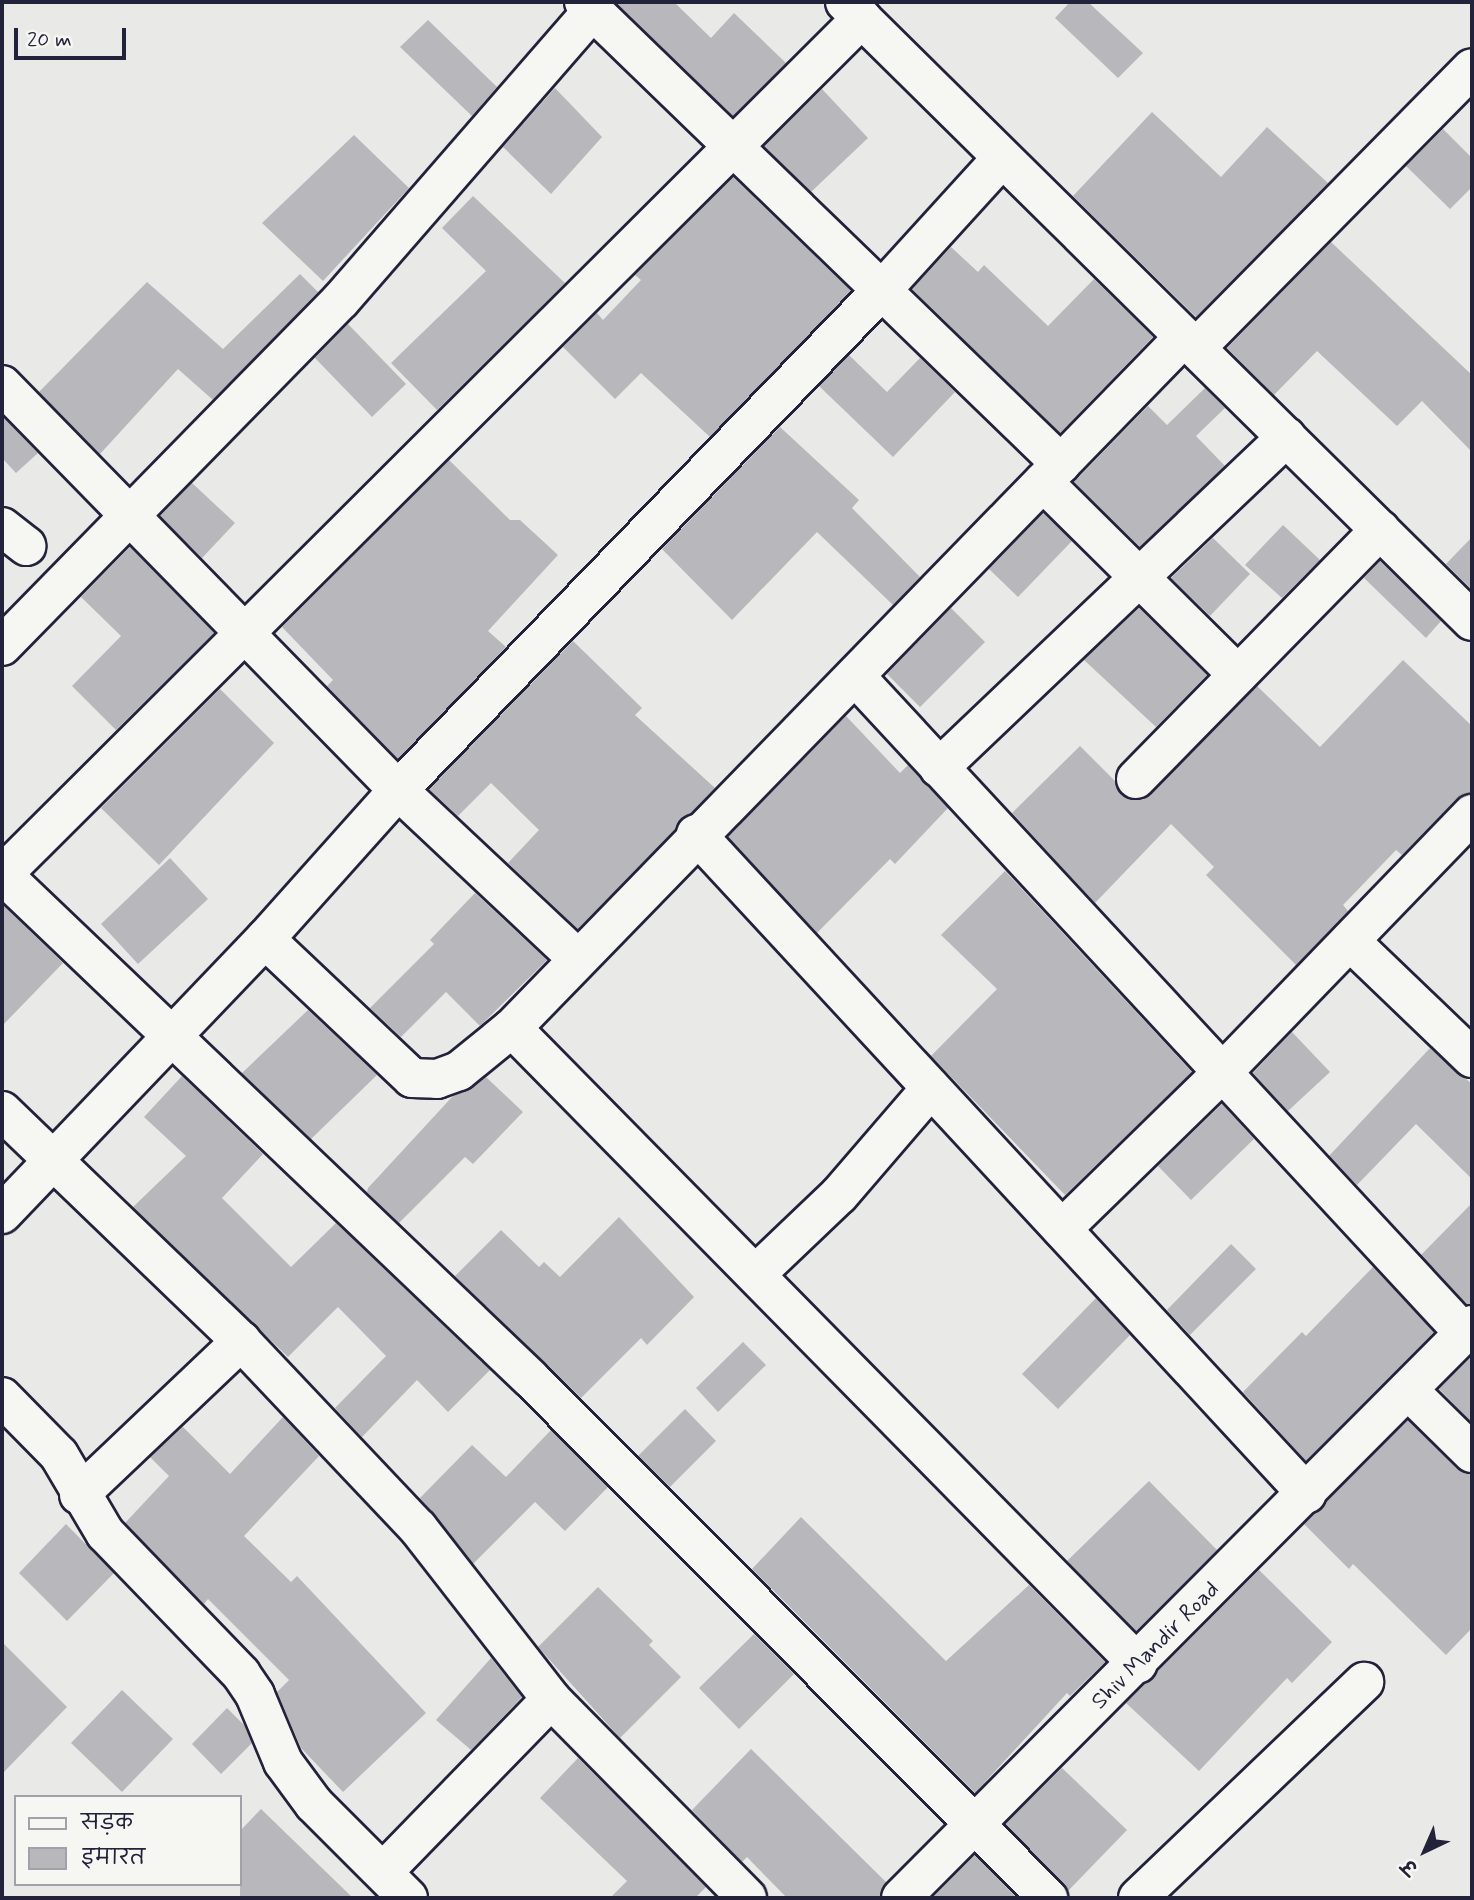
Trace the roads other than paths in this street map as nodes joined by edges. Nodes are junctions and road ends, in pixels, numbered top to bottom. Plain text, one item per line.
1 (589, 6) edge
2 (853, 10) edge
3 (1472, 68) edge
4 (732, 144) junction
5 (1002, 158) junction
6 (882, 290) junction
7 (1190, 342) junction
8 (2, 385) edge
9 (1287, 438) junction
10 (1052, 473) junction
11 (131, 514) junction
12 (1380, 530) junction
13 (1141, 576) junction
14 (1472, 621) edge
15 (248, 633) junction
16 (2, 646) edge
17 (1238, 675) junction
18 (855, 676) junction
19 (939, 768) junction
20 (1136, 779) dead end
21 (398, 790) junction
22 (1472, 814) edge
23 (696, 834) junction
24 (2, 875) edge
25 (265, 939) junction
26 (1350, 941) junction
27 (578, 959) junction
28 (512, 1028) junction
29 (170, 1034) junction
30 (1472, 1058) edge
31 (1220, 1074) junction
32 (932, 1088) junction
33 (2, 1111) edge
34 (54, 1160) junction
35 (2, 1214) edge
36 (1062, 1229) junction
37 (757, 1273) junction
38 (1468, 1329) edge
39 (241, 1341) junction
40 (1408, 1390) junction
41 (2, 1397) edge
42 (1472, 1453) edge
43 (1307, 1494) junction
44 (79, 1495) junction
45 (1138, 1664) junction
46 (1364, 1682) dead end
47 (551, 1699) junction
48 (974, 1824) junction
49 (396, 1885) edge
50 (747, 1898) edge
51 (901, 1898) edge
52 (1048, 1898) edge
53 (1138, 1898) edge

1 - 4 street
1 - 11 street
2 - 4 street
2 - 5 street
3 - 7 street
4 - 6 street
4 - 15 street
5 - 6 street
5 - 7 street
6 - 10 street
6 - 21 street
7 - 9 street
7 - 10 street
8 - 11 street
9 - 12 street
9 - 13 street
10 - 13 street
10 - 18 street
11 - 15 street
11 - 16 street
12 - 14 street
12 - 17 street
13 - 17 street
13 - 19 street
15 - 21 street
15 - 24 street
17 - 20 street
18 - 19 street
18 - 23 street
19 - 31 street
21 - 25 street
21 - 27 street
22 - 26 street
23 - 27 street
23 - 32 street
24 - 29 street
25 - 28 street
25 - 29 street
26 - 30 street
26 - 31 street
27 - 28 street
28 - 37 street
29 - 34 street
29 - 48 street
31 - 36 street
31 - 38 street
32 - 36 street
32 - 37 street
33 - 34 street
34 - 35 street
34 - 39 street
36 - 43 street
37 - 45 street
38 - 40 street, Shiv Mandir Road
39 - 44 street
39 - 47 street
40 - 42 street
40 - 43 street, Shiv Mandir Road
41 - 44 street
43 - 45 street, Shiv Mandir Road
44 - 49 street
45 - 48 street, Shiv Mandir Road
46 - 53 street
47 - 49 street
47 - 50 street
48 - 51 street, Shiv Mandir Road
48 - 52 street

